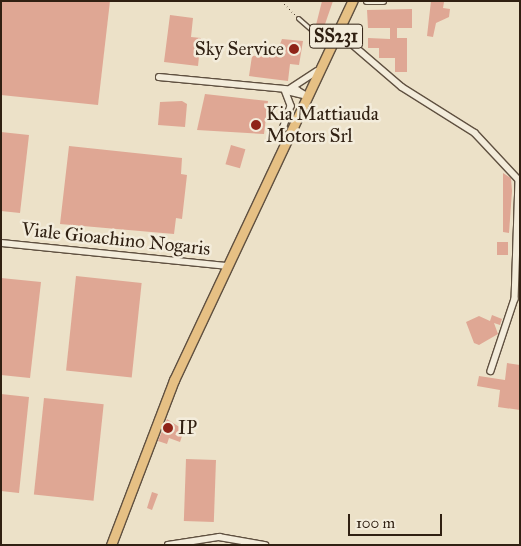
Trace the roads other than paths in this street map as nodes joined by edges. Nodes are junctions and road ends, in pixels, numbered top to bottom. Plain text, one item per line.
1 (352, 1) edge
2 (367, 1) edge
3 (384, 1) edge
4 (298, 18) road end
5 (338, 32) junction
6 (331, 47) junction
7 (320, 70) junction
8 (159, 77) dead end
9 (285, 90) junction
10 (308, 96) junction
11 (285, 143) junction
12 (1, 243) edge
13 (228, 266) junction
14 (491, 371) dead end
15 (113, 545) edge
16 (168, 545) edge
17 (265, 545) edge

1 - 5 main road, SS231
2 - 3 street
4 - 6 lane
5 - 6 main road, SS231
5 - 14 street
6 - 7 main road, SS231
7 - 9 street
7 - 10 main road, SS231
8 - 9 street
9 - 10 street
9 - 11 street
10 - 11 main road, SS231
11 - 13 main road
12 - 13 street, Viale Gioachino Nogaris
13 - 15 main road
16 - 17 street

